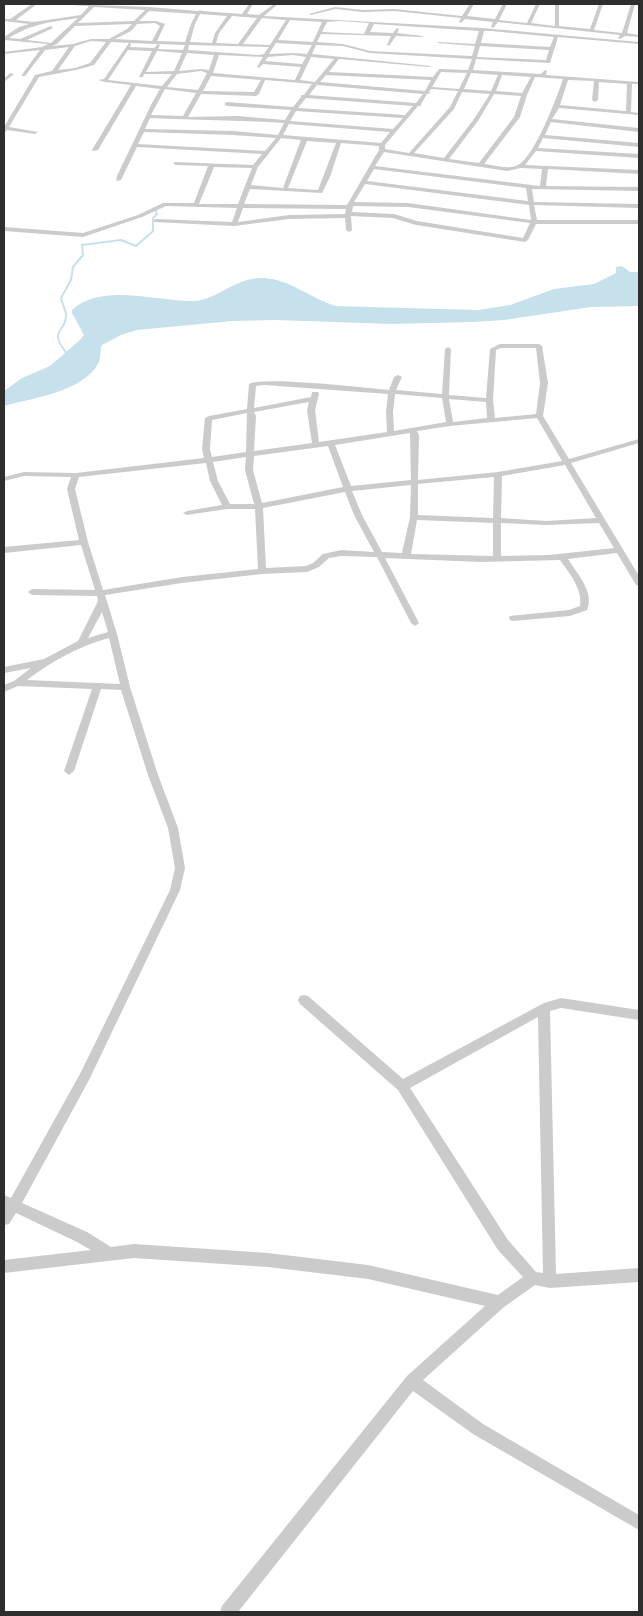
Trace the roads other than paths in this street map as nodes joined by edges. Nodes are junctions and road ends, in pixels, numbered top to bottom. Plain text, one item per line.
1 (36, 4) edge
2 (72, 4) edge
3 (162, 4) edge
4 (190, 4) edge
5 (251, 4) edge
6 (276, 4) edge
7 (398, 4) edge
8 (505, 4) edge
9 (538, 4) edge
10 (557, 4) edge
11 (602, 4) edge
12 (633, 4) edge
13 (93, 5) junction
14 (104, 5) edge
15 (131, 5) edge
16 (469, 5) edge
17 (118, 6) junction
18 (149, 8) junction
19 (157, 9) junction
20 (185, 10) junction
21 (394, 10) junction
22 (200, 11) junction
23 (113, 12) dead end
24 (231, 14) junction
25 (311, 14) dead end
26 (244, 15) junction
27 (81, 16) junction
28 (261, 16) junction
29 (463, 17) junction
30 (289, 18) junction
31 (108, 19) dead end
32 (4, 20) edge
33 (10, 21) junction
34 (325, 21) junction
35 (136, 22) junction
36 (372, 22) junction
37 (496, 22) junction
38 (34, 23) junction
39 (43, 23) junction
40 (384, 23) junction
41 (400, 24) junction
42 (104, 25) junction
43 (528, 25) junction
44 (425, 26) junction
45 (50, 27) junction
46 (557, 27) junction
47 (71, 28) junction
48 (458, 28) junction
49 (482, 29) junction
50 (491, 30) junction
51 (592, 30) junction
52 (320, 33) junction
53 (367, 33) junction
54 (624, 34) junction
55 (394, 35) junction
56 (421, 36) junction
57 (639, 36) edge
58 (556, 37) junction
59 (4, 39) edge
60 (91, 40) junction
61 (19, 41) junction
62 (109, 41) junction
63 (131, 41) junction
64 (156, 42) junction
65 (616, 42) junction
66 (54, 43) junction
67 (187, 43) junction
68 (214, 43) junction
69 (272, 43) junction
70 (314, 43) junction
71 (439, 43) dead end
72 (639, 43) edge
73 (240, 44) junction
74 (477, 44) junction
75 (73, 45) junction
76 (389, 45) dead end
77 (44, 48) junction
78 (126, 48) junction
79 (552, 49) junction
80 (155, 50) junction
81 (359, 50) junction
82 (187, 52) junction
83 (4, 53) edge
84 (217, 54) junction
85 (419, 54) junction
86 (309, 55) junction
87 (264, 56) junction
88 (475, 57) junction
89 (337, 59) junction
90 (354, 61) junction
91 (548, 62) junction
92 (304, 66) junction
93 (429, 66) dead end
94 (54, 72) junction
95 (144, 72) junction
96 (324, 72) junction
97 (176, 73) junction
98 (210, 73) junction
99 (469, 73) junction
100 (12, 74) dead end
101 (23, 74) dead end
102 (500, 74) junction
103 (543, 76) junction
104 (533, 77) junction
105 (264, 78) junction
106 (566, 78) junction
107 (435, 80) junction
108 (597, 80) junction
109 (4, 81) edge
110 (297, 81) junction
111 (136, 83) junction
112 (315, 83) junction
113 (630, 83) junction
114 (639, 83) edge
115 (164, 87) junction
116 (430, 90) junction
117 (460, 90) junction
118 (200, 92) junction
119 (494, 92) junction
120 (524, 95) junction
121 (304, 96) junction
122 (595, 100) dead end
123 (227, 104) dead end
124 (419, 104) junction
125 (557, 106) junction
126 (294, 109) junction
127 (628, 113) junction
128 (639, 114) edge
129 (149, 116) junction
130 (408, 117) junction
131 (185, 118) junction
132 (549, 120) junction
133 (287, 123) junction
134 (5, 130) edge
135 (142, 130) junction
136 (639, 130) edge
137 (394, 131) junction
138 (35, 132) dead end
139 (280, 136) junction
140 (542, 136) junction
141 (304, 138) junction
142 (340, 141) junction
143 (135, 145) junction
144 (639, 145) edge
145 (382, 148) junction
146 (535, 149) junction
147 (95, 150) dead end
148 (266, 153) junction
149 (410, 155) junction
150 (639, 156) edge
151 (445, 160) junction
152 (176, 163) dead end
153 (480, 165) junction
154 (211, 166) junction
155 (521, 166) junction
156 (255, 167) junction
157 (371, 167) junction
158 (545, 167) junction
159 (639, 172) edge
160 (118, 180) dead end
161 (365, 182) junction
162 (249, 187) junction
163 (528, 187) junction
164 (543, 187) junction
165 (285, 188) junction
166 (639, 189) edge
167 (448, 194) junction
168 (399, 198) dead end
169 (531, 204) junction
170 (241, 205) junction
171 (196, 206) junction
172 (397, 206) junction
173 (639, 206) edge
174 (349, 210) junction
175 (449, 211) junction
176 (394, 216) junction
177 (156, 221) dead end
178 (534, 222) junction
179 (639, 222) edge
180 (234, 224) junction
181 (4, 229) edge
182 (349, 230) dead end
183 (448, 349) dead end
184 (398, 377) dead end
185 (317, 386) junction
186 (392, 391) junction
187 (446, 395) junction
188 (313, 399) junction
189 (490, 400) junction
190 (250, 410) junction
191 (539, 416) junction
192 (491, 419) junction
193 (450, 424) junction
194 (413, 431) junction
195 (391, 433) junction
196 (639, 441) edge
197 (331, 443) junction
198 (316, 445) junction
199 (249, 454) junction
200 (208, 460) junction
201 (567, 461) junction
202 (498, 474) junction
203 (76, 475) junction
204 (4, 479) edge
205 (415, 483) junction
206 (347, 490) junction
207 (259, 506) junction
208 (227, 507) junction
209 (187, 513) dead end
210 (414, 517) junction
211 (601, 520) junction
212 (498, 522) junction
213 (84, 542) junction
214 (4, 550) edge
215 (618, 550) junction
216 (379, 554) junction
217 (406, 556) junction
218 (563, 557) junction
219 (498, 558) junction
220 (262, 571) junction
221 (639, 583) edge
222 (32, 592) dead end
223 (102, 597) junction
224 (513, 618) dead end
225 (415, 623) dead end
226 (113, 634) junction
227 (81, 643) junction
228 (46, 662) junction
229 (4, 670) edge
230 (17, 682) junction
231 (98, 686) junction
232 (125, 686) junction
233 (4, 689) edge
234 (69, 771) dead end
235 (304, 1000) dead end
236 (544, 1008) junction
237 (639, 1015) edge
238 (402, 1086) junction
239 (8, 1204) edge
240 (4, 1219) edge
241 (110, 1254) junction
242 (4, 1267) edge
243 (639, 1275) edge
244 (533, 1278) junction
245 (550, 1281) junction
246 (499, 1302) junction
247 (412, 1381) junction
248 (639, 1523) edge
249 (228, 1612) edge

1 - 33 street
2 - 13 street
3 - 19 street
4 - 20 street
5 - 26 street
6 - 28 street
7 - 21 street
8 - 37 street
9 - 43 street
10 - 46 street
11 - 51 street
12 - 54 street
13 - 14 street
13 - 27 street
14 - 17 street
15 - 17 street
15 - 18 street
16 - 29 street
17 - 23 street
18 - 19 street
18 - 35 street
19 - 20 street
20 - 22 street
21 - 25 street
21 - 29 street
21 - 40 street
22 - 24 street
22 - 67 street
24 - 26 street
24 - 68 street
26 - 28 street
27 - 39 street
27 - 47 street
28 - 30 street
28 - 73 street
29 - 37 street
29 - 48 street
30 - 34 street
30 - 69 street
31 - 42 street
32 - 33 street
33 - 38 street
34 - 36 street
34 - 52 street
35 - 42 street
35 - 62 street
35 - 64 street
36 - 40 street
36 - 53 street
37 - 43 street
37 - 50 street
38 - 39 street
38 - 59 street
39 - 45 street
40 - 41 street
41 - 44 street
41 - 55 street
42 - 47 street
42 - 60 street
43 - 46 street
44 - 48 street
44 - 56 street
45 - 47 street
45 - 61 street
46 - 51 street
47 - 66 street
48 - 49 street
49 - 50 street
49 - 74 street
50 - 58 street
51 - 54 street
52 - 53 street
52 - 70 street
53 - 55 street
54 - 57 street
54 - 65 street
55 - 56 street
55 - 76 street
56 - 85 street
58 - 65 street
58 - 79 street
59 - 61 street
60 - 62 street
60 - 75 street
61 - 66 street
62 - 63 street
62 - 94 street
63 - 64 street
63 - 78 street
64 - 67 street
64 - 80 street
65 - 72 street
66 - 77 street
67 - 68 street
67 - 82 street
68 - 73 street
69 - 70 street
69 - 73 street
69 - 87 street
70 - 81 street
70 - 86 street
71 - 74 street
74 - 79 street
74 - 88 street
75 - 77 street
75 - 94 street
77 - 83 street
77 - 101 street
78 - 80 street
78 - 111 street
79 - 91 street
80 - 82 street
80 - 95 street
81 - 85 street
81 - 90 street
82 - 84 street
82 - 97 street
84 - 87 street
84 - 98 street
85 - 88 street
86 - 87 street
86 - 89 street
86 - 92 street
87 - 92 street
88 - 91 street
88 - 99 street
89 - 90 street
89 - 96 street
90 - 93 street
91 - 103 street
92 - 110 street
94 - 134 street
95 - 97 street
95 - 111 street
96 - 107 street
96 - 112 street
97 - 98 street
97 - 115 street
98 - 105 street
98 - 118 street
99 - 102 street
99 - 107 street
99 - 117 street
100 - 109 street
102 - 104 street
102 - 119 street
103 - 104 street
103 - 106 street
104 - 120 street
105 - 110 street
105 - 118 street
106 - 108 street
106 - 125 street
107 - 116 street
108 - 113 street
108 - 122 street
110 - 112 street
111 - 115 street
111 - 147 street
112 - 116 street
112 - 121 street
113 - 114 street
113 - 127 street
115 - 118 street
115 - 129 street
116 - 117 street
116 - 124 street
117 - 119 street
117 - 149 street
118 - 131 street
119 - 120 street
119 - 151 street
120 - 153 street
121 - 124 street
121 - 126 street
123 - 126 street
124 - 130 street
125 - 127 street
125 - 132 street
126 - 130 street
126 - 133 street
127 - 128 street
129 - 131 street
129 - 135 street
130 - 137 street
131 - 133 street
132 - 136 street
132 - 140 street
133 - 137 street
133 - 139 street
134 - 138 street
135 - 139 street
135 - 143 street
137 - 145 street
139 - 141 street
139 - 148 street
140 - 144 street
140 - 146 street
141 - 142 street
141 - 165 street
142 - 145 street
142 - 165 street
143 - 148 street
143 - 160 street
145 - 149 street
145 - 157 street
146 - 150 street
146 - 155 street
148 - 156 street
149 - 151 street
151 - 153 street
152 - 154 street
153 - 155 street
154 - 156 street
154 - 171 street
155 - 158 street
156 - 162 street
157 - 161 street
157 - 163 street
158 - 159 street
158 - 164 street
161 - 167 street
161 - 174 street
162 - 165 street
162 - 170 street
163 - 164 street
163 - 169 street
164 - 166 street
167 - 169 street
167 - 175 street
168 - 172 street
169 - 173 street
169 - 178 street
170 - 171 street
170 - 174 street
170 - 180 street
171 - 181 street
172 - 174 street
172 - 175 street
172 - 176 street
174 - 176 street
174 - 180 street
174 - 182 street
175 - 178 street
176 - 178 street
177 - 180 street
178 - 179 street
183 - 187 street
184 - 186 street
185 - 186 street
185 - 188 street
185 - 190 street
186 - 187 street
186 - 195 street
187 - 189 street
187 - 193 street
188 - 190 street
188 - 198 street
189 - 191 street
189 - 192 street
190 - 199 street
190 - 200 street
191 - 192 street
191 - 201 street
192 - 193 street
193 - 194 street
194 - 195 street
194 - 205 street
195 - 197 street
196 - 201 street
197 - 198 street
197 - 206 street
198 - 199 street
199 - 200 street
199 - 207 street
200 - 203 street
200 - 208 street
201 - 202 street
201 - 211 street
202 - 205 street
202 - 212 street
203 - 204 street
203 - 213 street
205 - 206 street
205 - 210 street
206 - 207 street
206 - 216 street
207 - 208 street
207 - 220 street
208 - 209 street
210 - 212 street
210 - 217 street
211 - 212 street
211 - 215 street
212 - 219 street
213 - 214 street
213 - 223 street
215 - 218 street
215 - 221 street
216 - 217 street
216 - 220 street
216 - 225 street
217 - 219 street
218 - 219 street
218 - 224 street
220 - 223 street
222 - 223 street
223 - 226 street
223 - 227 street
226 - 227 street
226 - 232 street
227 - 228 street
228 - 229 street
228 - 230 street
230 - 231 street
230 - 233 street
231 - 232 street
231 - 234 street
232 - 239 street
235 - 238 street
236 - 237 street
236 - 238 street
236 - 245 street
238 - 244 street
239 - 240 street
239 - 241 street
241 - 242 street
241 - 246 street
243 - 245 street
244 - 245 street
244 - 246 street
246 - 247 street
247 - 248 street
247 - 249 street

